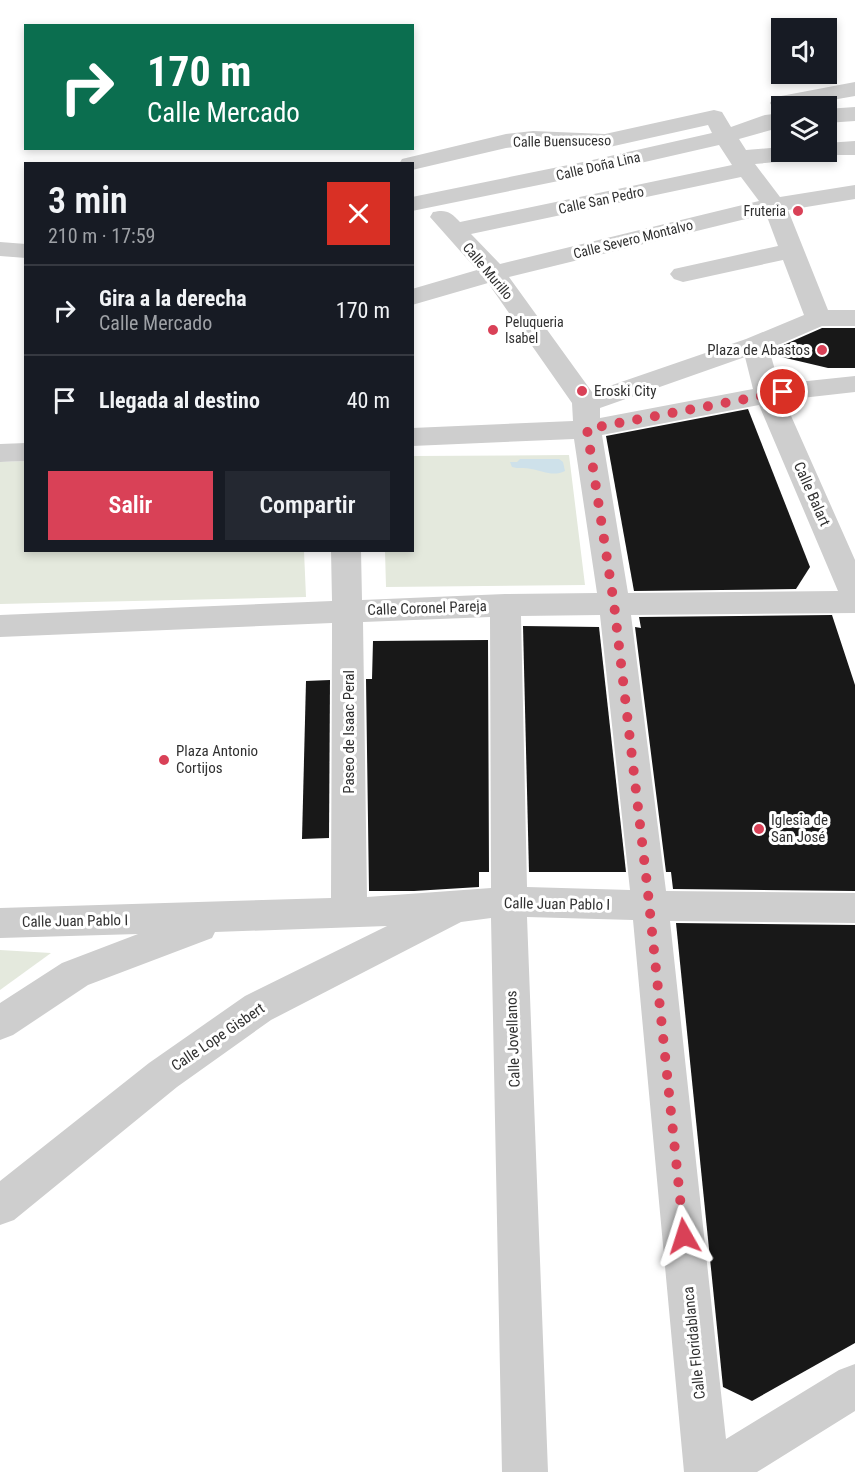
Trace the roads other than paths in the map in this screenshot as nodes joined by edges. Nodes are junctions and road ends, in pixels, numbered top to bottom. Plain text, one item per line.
1 (855, 70) edge
2 (855, 88) edge
3 (828, 96) edge
4 (855, 114) edge
5 (837, 116) edge
6 (771, 120) edge
7 (720, 127) junction
8 (557, 138) junction
9 (855, 147) edge
10 (837, 149) edge
11 (771, 158) edge
12 (414, 163) edge
13 (743, 163) junction
14 (588, 168) junction
15 (525, 182) junction
16 (855, 192) edge
17 (420, 203) edge
18 (774, 205) junction
19 (638, 215) junction
20 (453, 230) junction
21 (0, 249) edge
22 (793, 250) junction
23 (24, 251) edge
24 (494, 273) junction
25 (683, 274) dead end
26 (414, 296) edge
27 (818, 318) junction
28 (855, 318) edge
29 (755, 345) junction
30 (855, 384) edge
31 (768, 395) junction
32 (586, 416) junction
33 (414, 437) edge
34 (24, 452) edge
35 (0, 453) edge
36 (345, 552) edge
37 (855, 594) edge
38 (855, 602) edge
39 (614, 604) junction
40 (505, 605) junction
41 (347, 611) junction
42 (0, 626) edge
43 (509, 901) junction
44 (650, 906) junction
45 (460, 907) junction
46 (855, 908) edge
47 (349, 913) junction
48 (223, 918) junction
49 (0, 923) edge
50 (0, 1023) edge
51 (0, 1206) edge
52 (855, 1386) edge
53 (525, 1472) edge
54 (707, 1472) edge
55 (715, 1472) edge

1 - 2 street
2 - 3 street, Calle Doña Lina
4 - 5 street
6 - 7 street, Calle Doña Lina
7 - 8 street, Calle Buensuceso
7 - 13 street
7 - 14 street, Calle Doña Lina
8 - 12 street, Calle Buensuceso
8 - 14 street
8 - 15 street
9 - 10 street
11 - 13 street, Calle San Pedro
13 - 18 street
13 - 19 street, Calle San Pedro
14 - 15 street, Calle Doña Lina
14 - 19 street
15 - 17 street, Calle Doña Lina
16 - 18 street, Calle Severo Montalvo
17 - 20 street, Calle Murillo
18 - 19 street, Calle Severo Montalvo
18 - 22 street
19 - 20 street, Calle San Pedro
19 - 24 street, Calle Severo Montalvo
20 - 24 street, Calle Murillo
21 - 23 street
22 - 25 street
22 - 27 street
24 - 26 street, Calle Severo Montalvo
24 - 32 street, Calle Murillo
27 - 28 street
27 - 29 street
29 - 31 street, Calle Balart
29 - 32 street
30 - 31 street
31 - 32 street
31 - 37 street, Calle Balart
32 - 33 street
32 - 39 street, Calle Floridablanca
34 - 35 street
36 - 41 street, Paseo de Isaac Peral
38 - 39 street, Calle Coronel Pareja
39 - 40 street, Calle Coronel Pareja
39 - 44 street, Calle Floridablanca
40 - 41 street, Calle Coronel Pareja
40 - 43 street, Calle Jovellanos
41 - 42 street, Calle Coronel Pareja
41 - 47 street, Paseo de Isaac Peral
43 - 44 street, Calle Juan Pablo I
43 - 45 street, Calle Juan Pablo I
43 - 53 street, Calle Jovellanos
44 - 46 street, Calle Juan Pablo I
44 - 54 street, Calle Floridablanca
45 - 47 street, Calle Juan Pablo I
45 - 51 street, Calle Lope Gisbert
47 - 48 street, Calle Juan Pablo I
48 - 49 street, Calle Juan Pablo I
48 - 50 street, Calle Juan Pablo I
52 - 55 street

